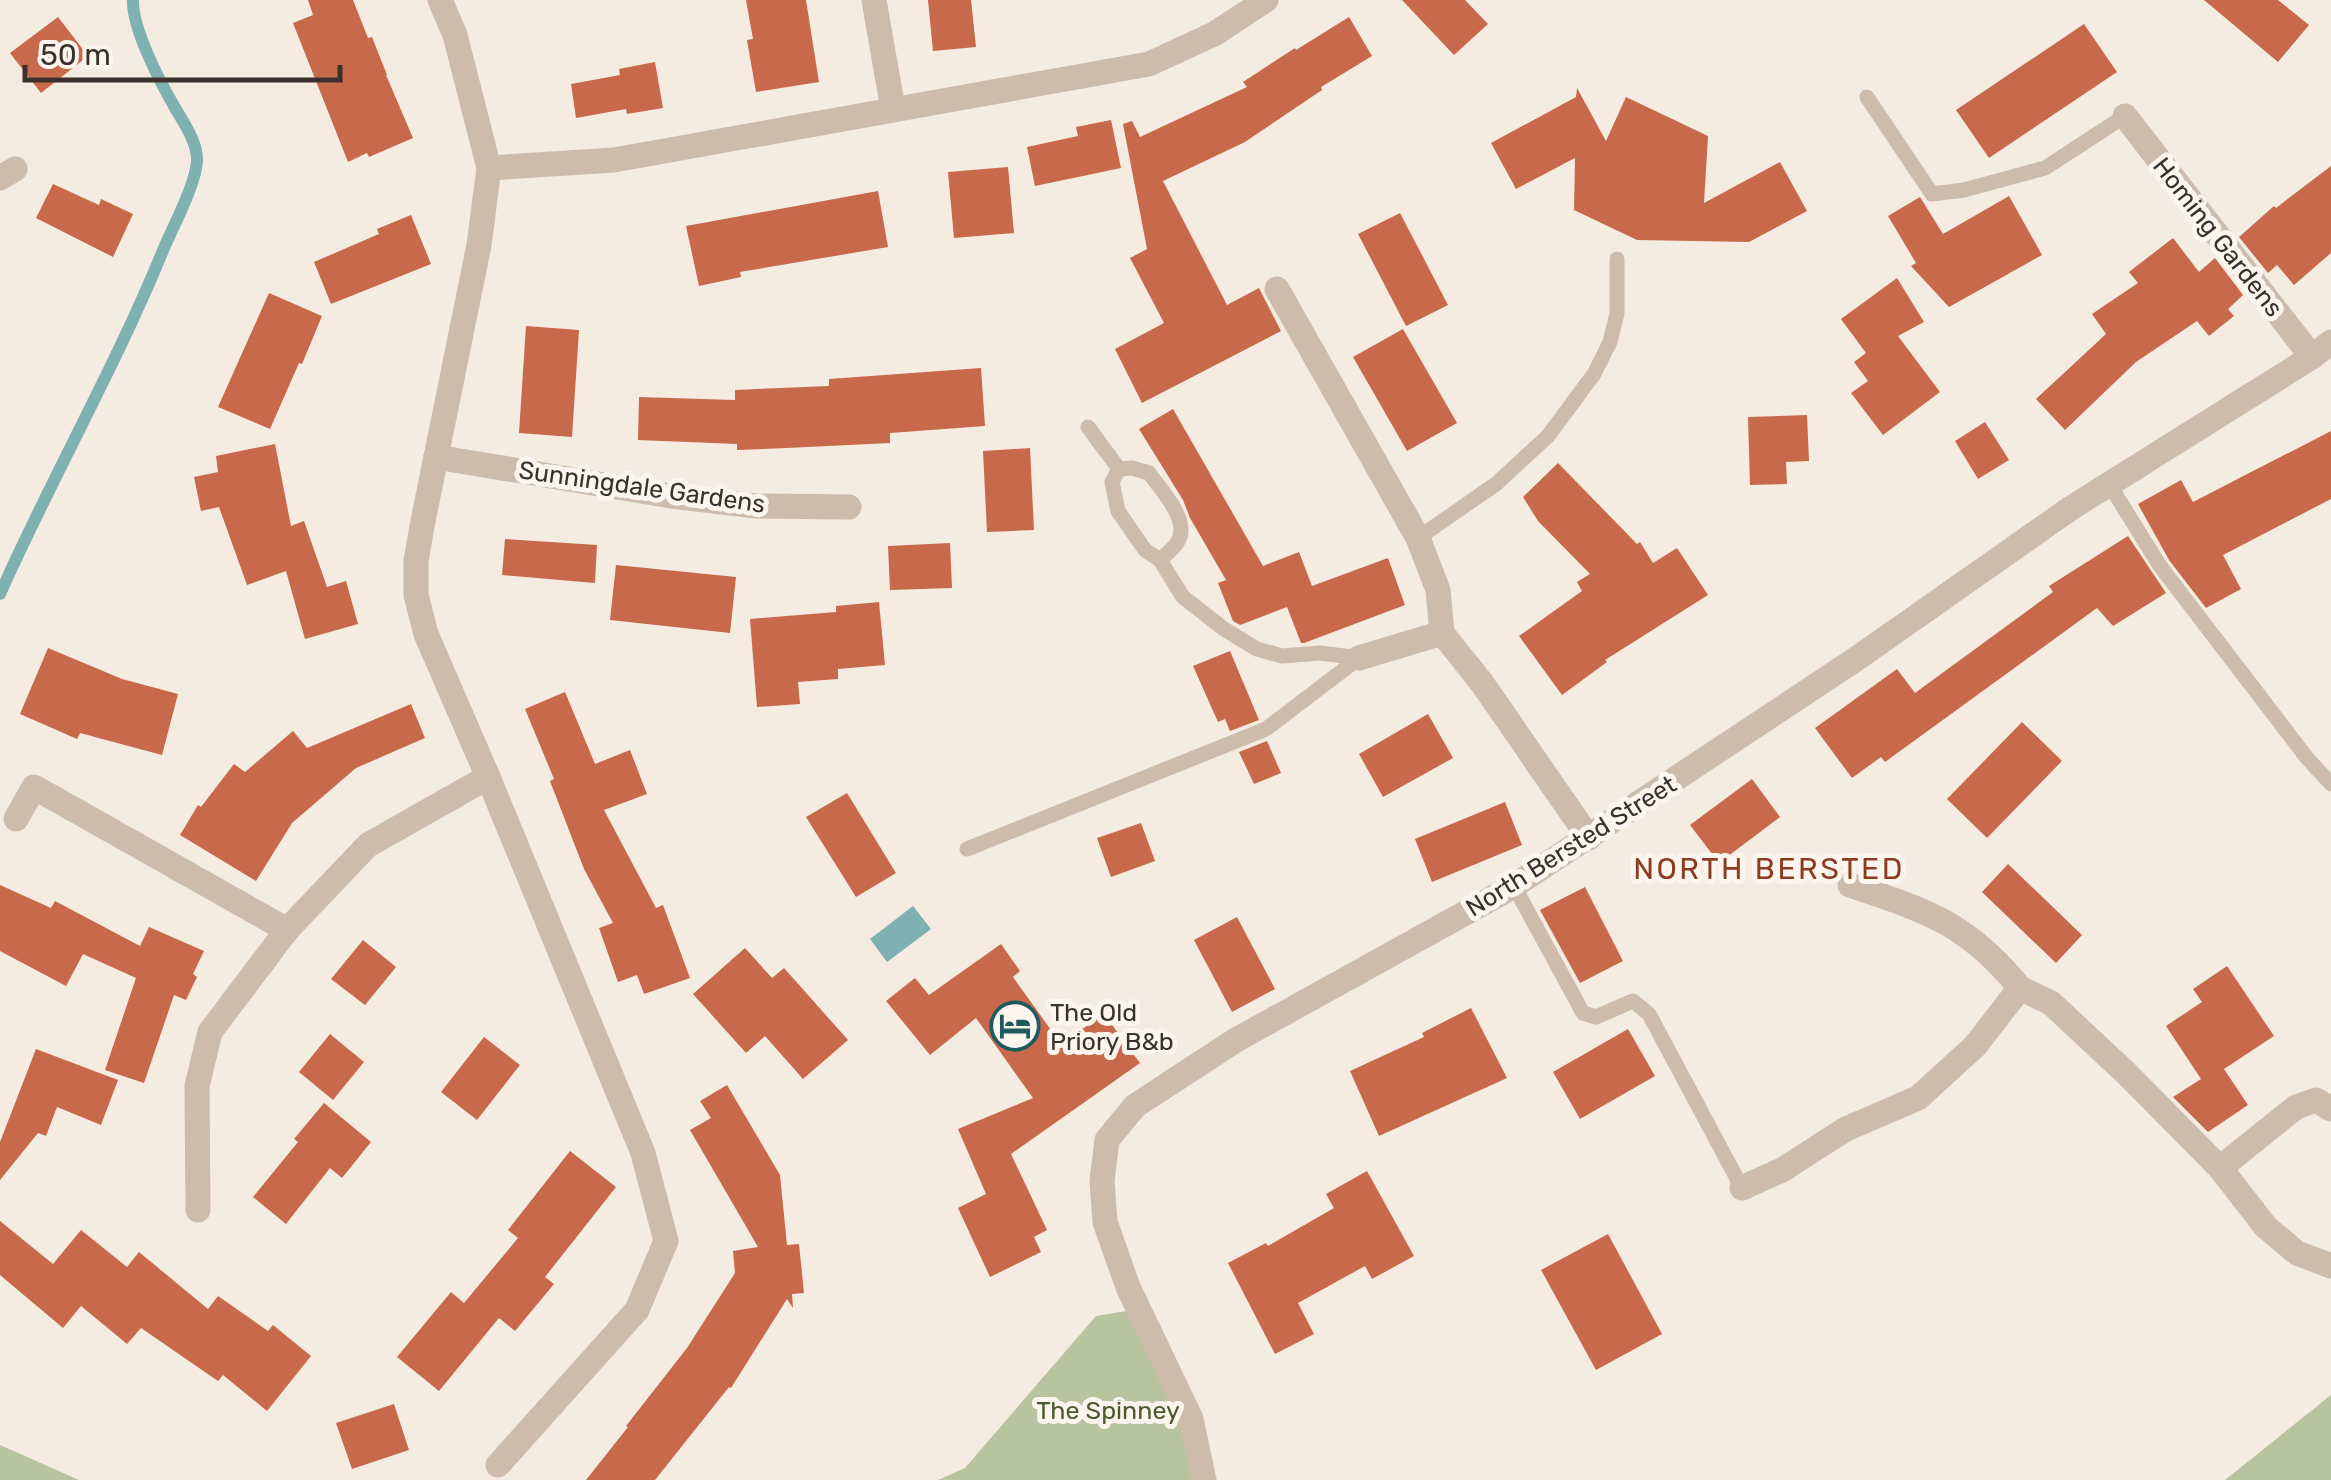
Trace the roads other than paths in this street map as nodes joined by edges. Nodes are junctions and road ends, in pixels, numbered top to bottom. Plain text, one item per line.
1 (440, 0) edge
2 (874, 0) edge
3 (1266, 0) edge
4 (1867, 98) dead end
5 (893, 109) junction
6 (2125, 116) joint
7 (489, 168) junction
8 (1616, 258) dead end
9 (1277, 288) dead end
10 (2322, 350) edge
11 (1088, 427) dead end
12 (436, 457) junction
13 (1118, 469) junction
14 (2109, 484) junction
15 (849, 507) dead end
16 (1418, 538) junction
17 (1160, 560) junction
18 (1442, 633) junction
19 (1359, 658) junction
20 (488, 778) junction
21 (2331, 784) edge
22 (16, 820) dead end
23 (1589, 838) junction
24 (967, 849) dead end
25 (1850, 885) dead end
26 (1514, 886) junction
27 (287, 930) junction
28 (2020, 988) junction
29 (2331, 1109) edge
30 (2220, 1168) junction
31 (1742, 1188) joint
32 (198, 1210) dead end
33 (2331, 1266) edge
34 (498, 1465) dead end
35 (1204, 1480) edge

1 - 7 street
2 - 5 street
3 - 5 street
4 - 6 lane
5 - 7 street
6 - 10 street, Homing Gardens
7 - 12 street
8 - 16 lane
9 - 16 street
10 - 14 street, North Bersted Street
11 - 13 lane
12 - 15 street, Sunningdale Gardens
12 - 20 street
13 - 17 lane
13 - 17 lane
14 - 21 lane
14 - 23 street, North Bersted Street
16 - 18 street
17 - 19 lane
18 - 19 street
18 - 23 street
19 - 24 lane
20 - 27 street
20 - 34 street
22 - 27 street
23 - 26 street, North Bersted Street
25 - 28 street
26 - 31 lane
26 - 35 street, North Bersted Street
27 - 32 street
28 - 30 street
28 - 31 street
29 - 30 street
30 - 33 street

